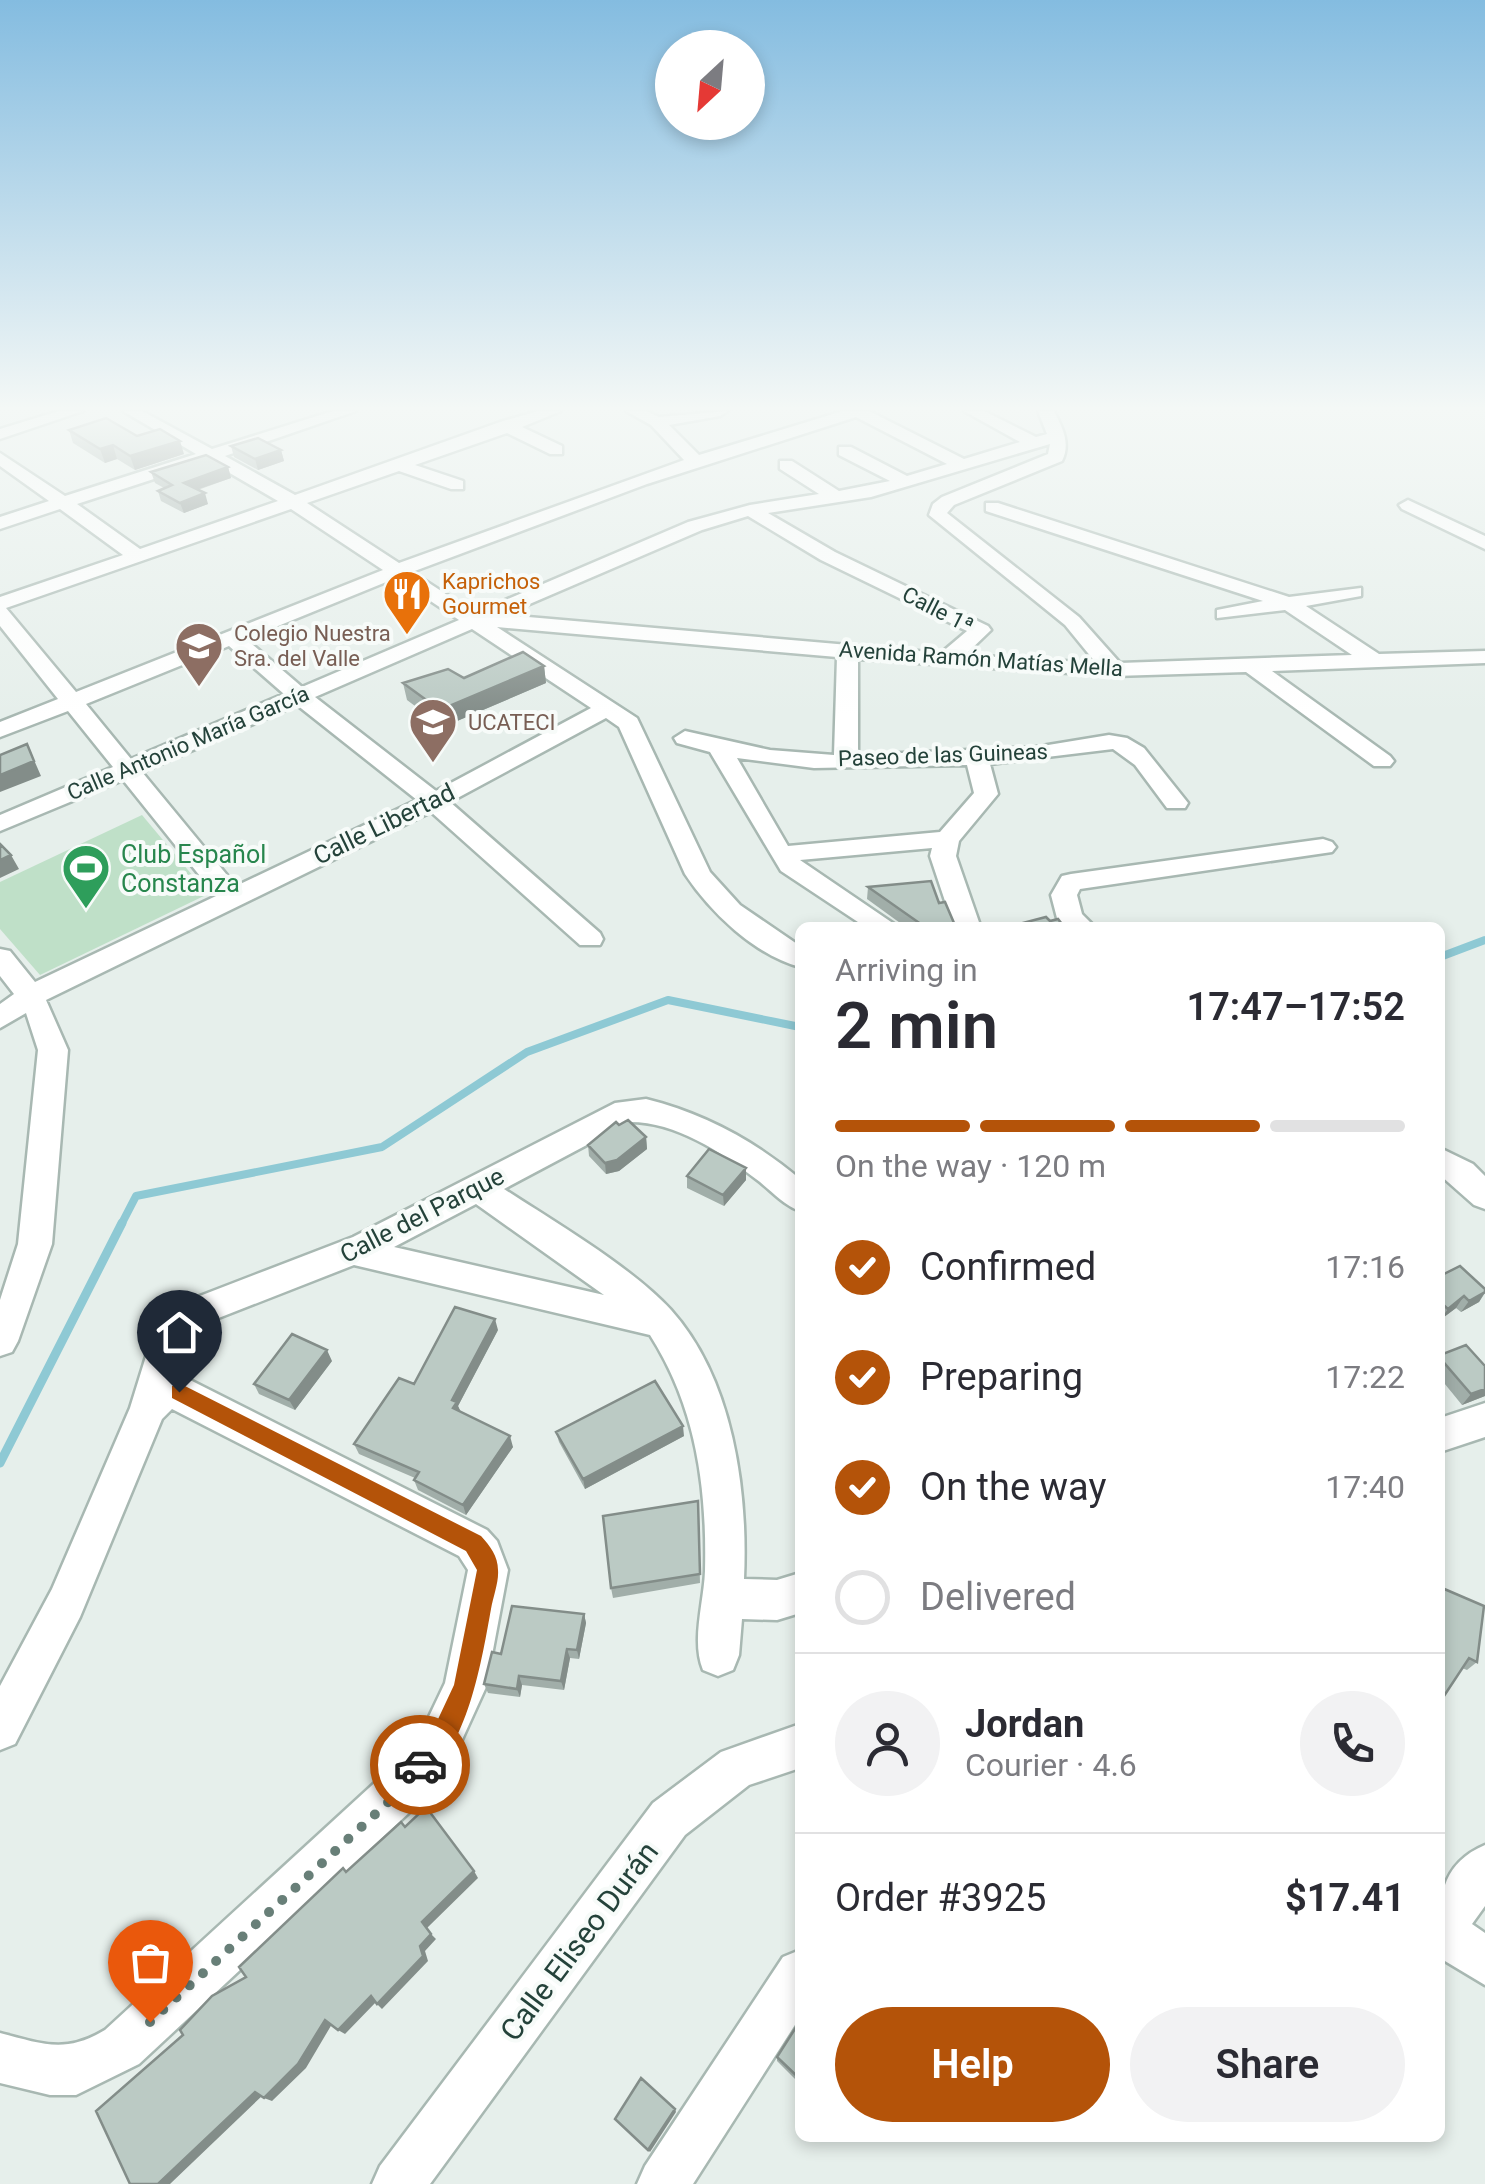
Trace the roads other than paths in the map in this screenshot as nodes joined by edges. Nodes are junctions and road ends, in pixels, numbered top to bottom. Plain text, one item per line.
1 (31, 513) edge
2 (79, 513) edge
3 (254, 513) edge
4 (310, 513) edge
5 (557, 513) edge
6 (740, 513) edge
7 (755, 513) edge
8 (938, 513) edge
9 (1010, 513) edge
10 (1424, 513) edge
11 (0, 523) edge
12 (1485, 526) edge
13 (1462, 532) junction
14 (1485, 543) edge
15 (136, 555) junction
16 (402, 571) junction
17 (1354, 592) dead end
18 (1288, 603) junction
19 (0, 604) edge
20 (0, 614) edge
21 (1224, 614) dead end
22 (478, 620) junction
23 (232, 638) junction
24 (848, 650) junction
25 (1485, 656) edge
26 (946, 660) junction
27 (1373, 660) junction
28 (1250, 665) junction
29 (1114, 670) junction
30 (298, 696) junction
31 (70, 702) junction
32 (618, 716) junction
33 (0, 730) edge
34 (685, 738) dead end
35 (720, 750) junction
36 (977, 757) junction
37 (846, 760) junction
38 (1382, 761) dead end
39 (125, 770) junction
40 (434, 800) junction
41 (1176, 803) dead end
42 (0, 824) edge
43 (947, 839) junction
44 (1323, 847) dead end
45 (781, 854) junction
46 (232, 898) junction
47 (878, 922) edge
48 (966, 922) edge
49 (1075, 922) edge
50 (590, 939) dead end
51 (795, 955) edge
52 (0, 958) edge
53 (30, 996) junction
54 (0, 1018) edge
55 (1445, 1163) edge
56 (476, 1188) junction
57 (795, 1193) edge
58 (1485, 1196) edge
59 (354, 1252) junction
60 (661, 1323) junction
61 (0, 1341) edge
62 (148, 1408) junction
63 (1485, 1420) edge
64 (1445, 1433) edge
65 (795, 1595) edge
66 (725, 1598) junction
67 (718, 1655) dead end
68 (0, 1729) edge
69 (795, 1748) edge
70 (1485, 1868) edge
71 (1445, 1922) edge
72 (1445, 1933) edge
73 (1485, 1961) edge
74 (795, 1982) edge
75 (0, 2058) edge
76 (398, 2184) edge
77 (663, 2184) edge

1 - 11 street
2 - 15 street
3 - 15 street
4 - 16 street
5 - 16 street
6 - 22 street, Calle Antonio María García
7 - 26 street, Calle 1ª
8 - 29 street
9 - 18 street
10 - 13 street
12 - 13 street
13 - 14 street
15 - 19 street
16 - 22 street
16 - 23 street
17 - 18 street
18 - 21 street
18 - 27 street
20 - 31 street
22 - 24 street, Avenida Ramón Matías Mella
22 - 30 street, Calle Antonio María García
22 - 32 street
23 - 30 street
23 - 31 street
24 - 26 street, Avenida Ramón Matías Mella
24 - 37 street
25 - 27 street, Avenida Ramón Matías Mella
26 - 29 street, Avenida Ramón Matías Mella
27 - 28 street, Avenida Ramón Matías Mella
28 - 29 street, Avenida Ramón Matías Mella
28 - 38 street
30 - 39 street, Calle Antonio María García
30 - 40 street
31 - 33 street
31 - 39 street
32 - 40 street, Calle Libertad
32 - 51 street
34 - 35 street, Paseo de las Guineas
35 - 37 street, Paseo de las Guineas
35 - 45 street
36 - 37 street, Paseo de las Guineas
36 - 41 street, Paseo de las Guineas
36 - 43 street
39 - 42 street, Calle Antonio María García
39 - 46 street
40 - 46 street, Calle Libertad
40 - 50 street
43 - 45 street
43 - 48 street
44 - 49 street
45 - 47 street
46 - 53 street, Calle Libertad
52 - 53 street
53 - 54 street, Calle Libertad
53 - 61 street
55 - 58 street
56 - 57 street, Calle del Parque
56 - 59 street, Calle del Parque
56 - 60 street
59 - 60 street
59 - 62 street, Calle del Parque
60 - 66 street
62 - 68 street, Calle del Parque
62 - 75 street
63 - 64 street
65 - 66 street
66 - 67 street
69 - 76 street, Calle Eliseo Durán
70 - 71 street
72 - 73 street
74 - 77 street

